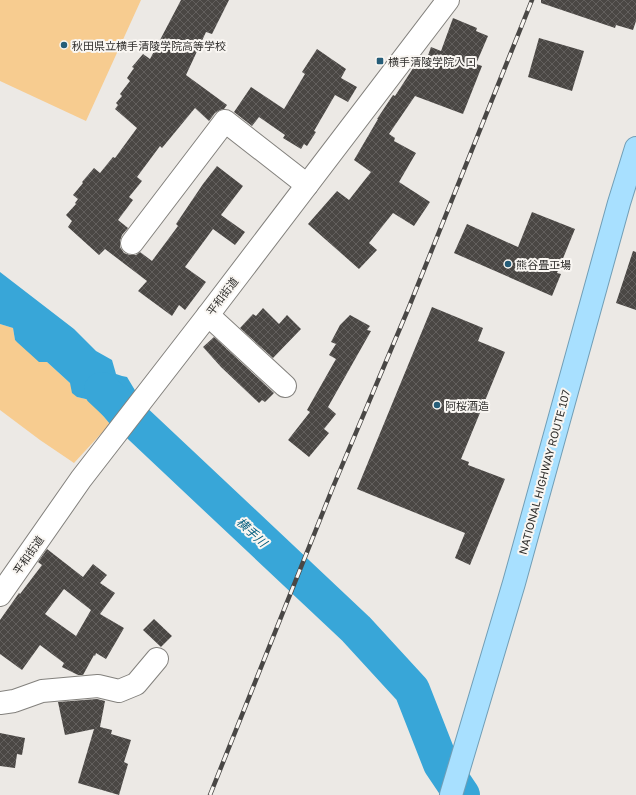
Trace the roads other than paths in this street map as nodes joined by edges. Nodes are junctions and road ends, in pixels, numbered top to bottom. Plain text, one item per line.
1 (448, 0) edge
2 (636, 148) edge
3 (307, 185) junction
4 (132, 243) dead end
5 (208, 315) junction
6 (285, 386) dead end
7 (0, 595) edge
8 (157, 659) dead end
9 (0, 703) edge
10 (451, 795) edge

1 - 3 street, 平和街道
2 - 10 highway, NATIONAL HIGHWAY ROUTE 107
3 - 4 street
3 - 5 street, 平和街道
5 - 6 street
5 - 7 street, 平和街道
8 - 9 street

